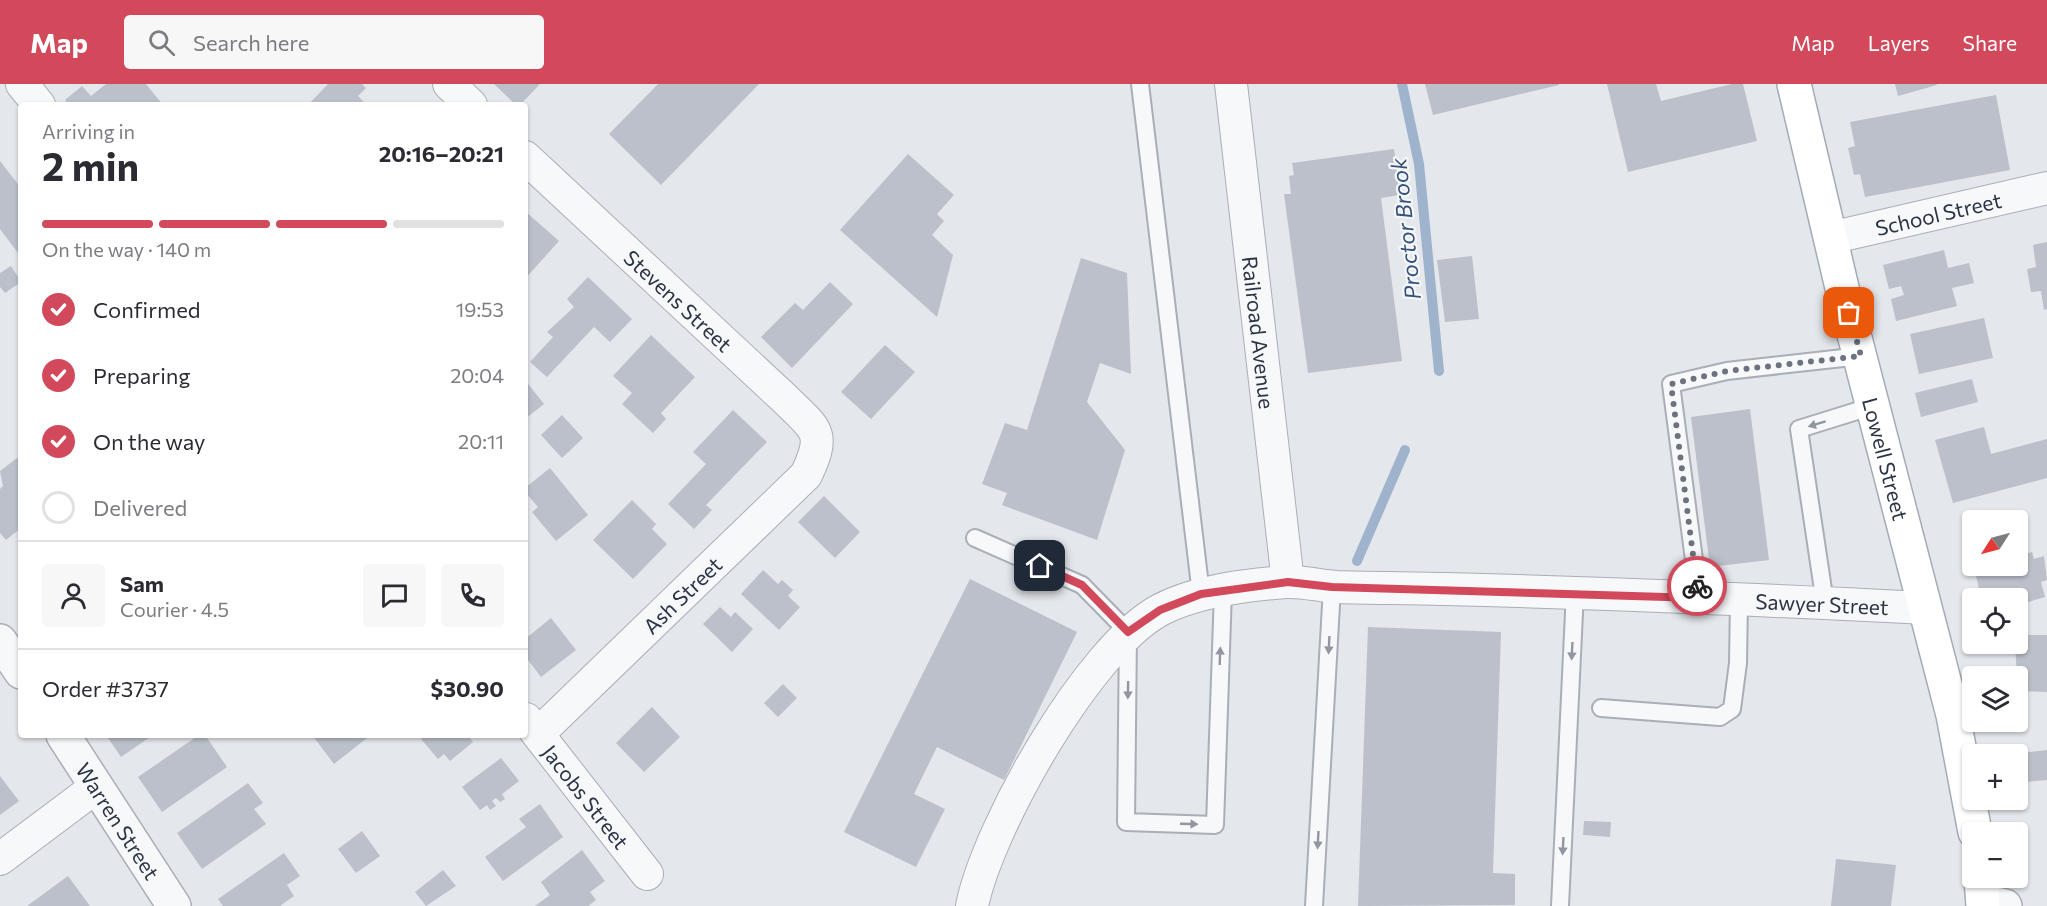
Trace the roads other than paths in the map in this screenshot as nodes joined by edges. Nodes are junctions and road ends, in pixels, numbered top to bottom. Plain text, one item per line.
1 (22, 84) edge
2 (449, 84) edge
3 (1140, 84) edge
4 (1231, 84) edge
5 (1794, 84) edge
6 (37, 102) edge
7 (468, 102) edge
8 (528, 161) edge
9 (2047, 188) edge
10 (1830, 238) junction
11 (1861, 356) junction
12 (1873, 406) junction
13 (818, 451) joint
14 (975, 538) dead end
15 (1288, 582) junction
16 (1332, 587) junction
17 (1575, 592) junction
18 (1212, 593) junction
19 (1699, 598) junction
20 (1739, 600) junction
21 (1825, 603) junction
22 (1925, 608) junction
23 (1128, 632) junction
24 (0, 641) edge
25 (18, 668) edge
26 (1601, 708) dead end
27 (531, 726) edge
28 (65, 738) edge
29 (96, 787) junction
30 (1973, 822) edge
31 (0, 859) edge
32 (647, 874) dead end
33 (174, 906) edge
34 (972, 906) edge
35 (1314, 906) edge
36 (1560, 906) edge

1 - 6 street
2 - 7 street
3 - 18 lane
4 - 15 street, Railroad Avenue
5 - 10 main road, Lowell Street
8 - 13 street, Stevens Street
9 - 10 street, School Street
10 - 11 main road, Lowell Street
11 - 12 main road, Lowell Street
11 - 19 lane
12 -> 21 lane
12 - 22 main road, Lowell Street
13 - 27 street, Ash Street
14 - 23 lane
15 - 16 street, Sawyer Street
15 - 18 street, Sawyer Street
16 - 17 street, Sawyer Street
16 -> 35 lane
17 - 19 street, Sawyer Street
17 -> 36 lane
18 - 23 street, Sawyer Street
23 -> 18 lane
19 - 20 street, Sawyer Street
20 - 21 street, Sawyer Street
20 - 26 lane
21 - 22 street, Sawyer Street
22 - 30 main road, Lowell Street
23 - 34 street, Sawyer Street
24 - 25 street
27 - 32 street, Jacobs Street
28 - 29 street, Warren Street
29 - 31 street
29 - 33 street, Warren Street

